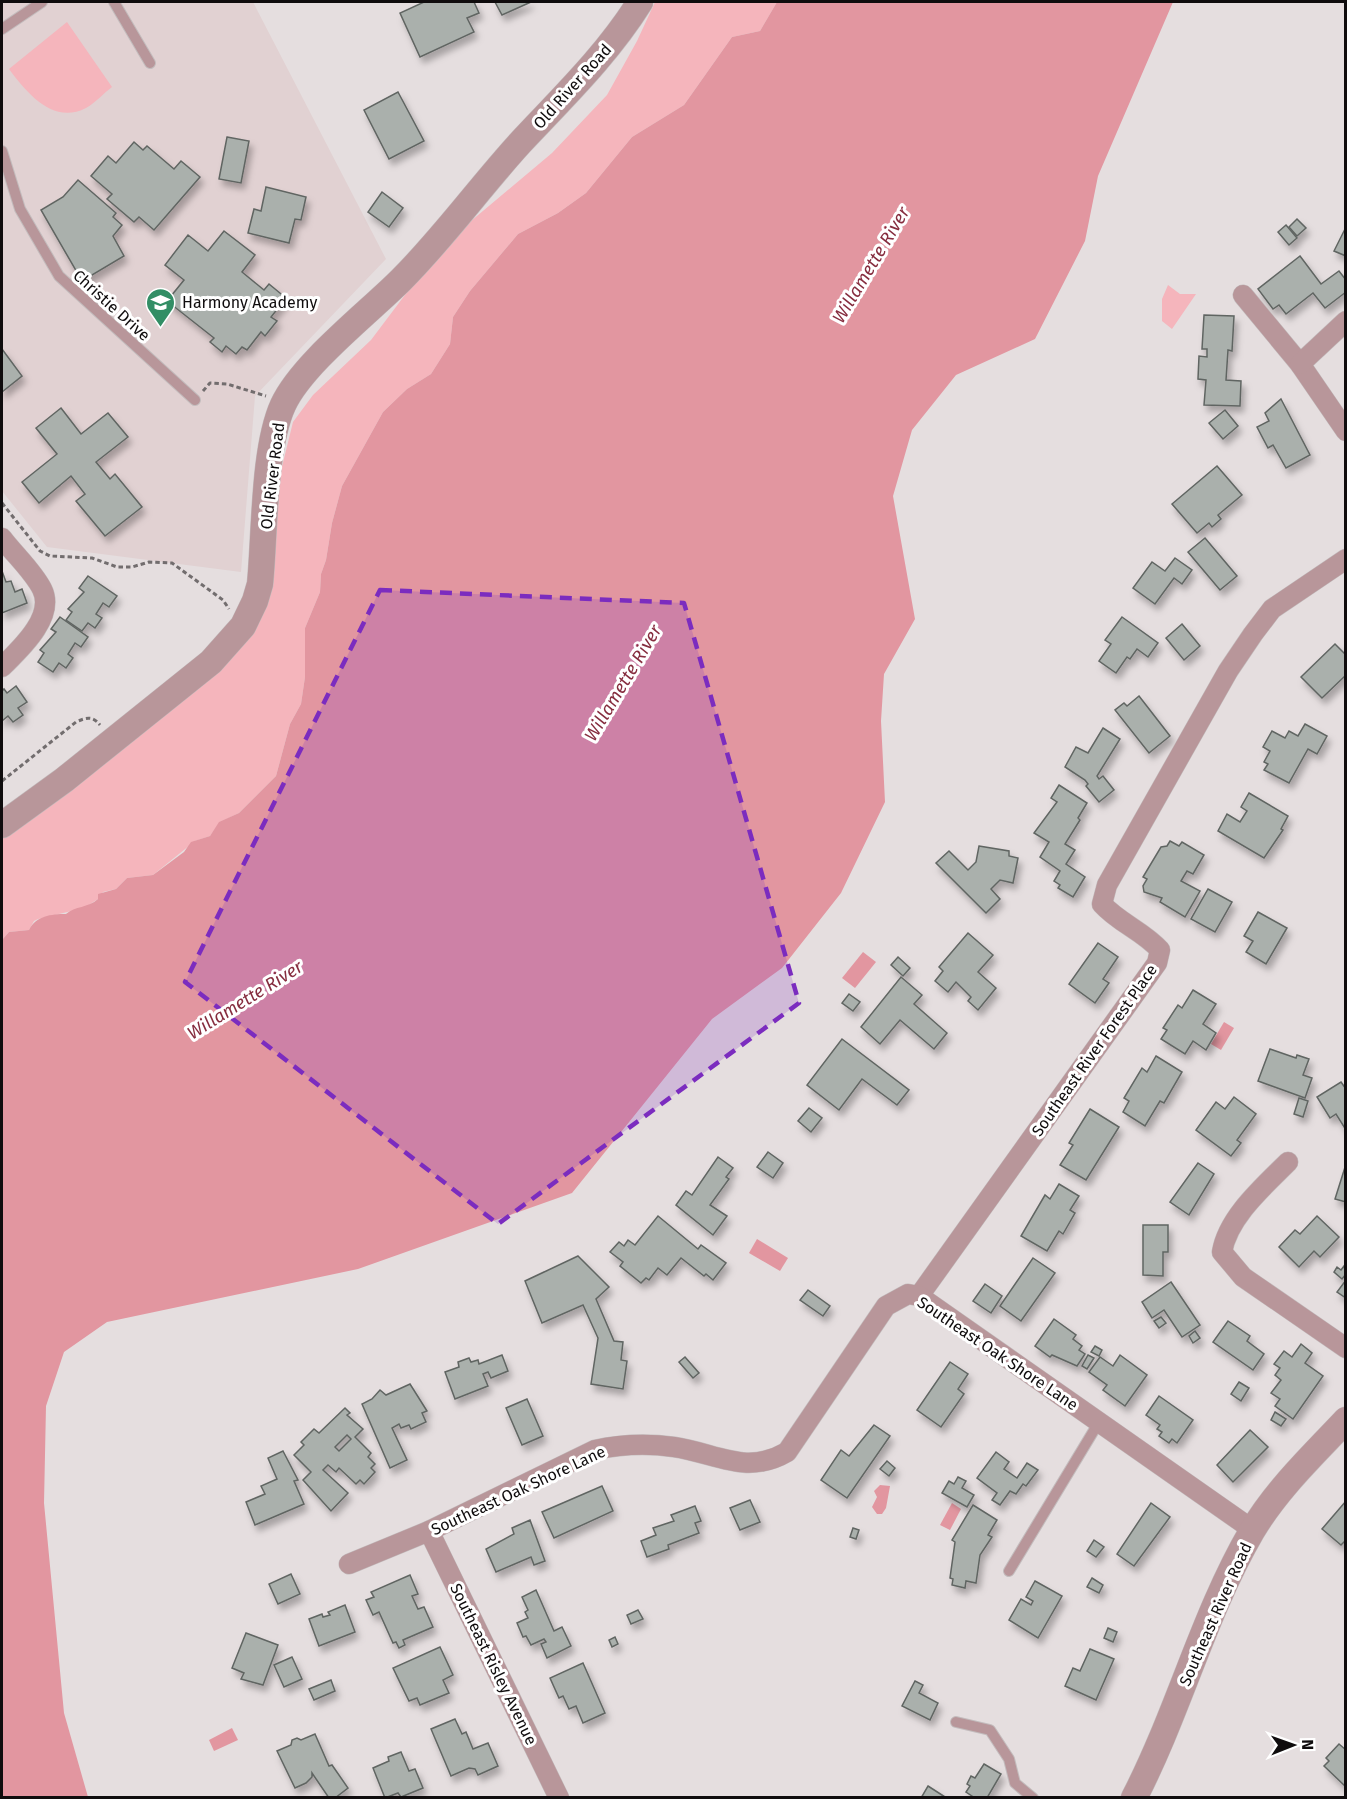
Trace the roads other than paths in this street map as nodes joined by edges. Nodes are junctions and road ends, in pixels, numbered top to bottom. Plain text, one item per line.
1 (42, 2) edge
2 (114, 2) edge
3 (640, 2) edge
4 (2, 29) edge
5 (150, 63) dead end
6 (2, 151) edge
7 (1243, 295) dead end
8 (1346, 321) edge
9 (1300, 364) junction
10 (195, 400) road end
11 (1346, 430) edge
12 (2, 538) edge
13 (1346, 559) edge
14 (2, 667) edge
15 (2, 825) edge
16 (1288, 1162) dead end
17 (919, 1296) junction
18 (1346, 1348) edge
19 (1346, 1420) edge
20 (1099, 1422) junction
21 (1253, 1530) junction
22 (429, 1531) junction
23 (349, 1564) dead end
24 (1009, 1571) dead end
25 (956, 1722) dead end
26 (559, 1797) edge
27 (1033, 1797) edge
28 (1134, 1797) edge

1 - 4 lane
2 - 5 lane
3 - 15 street, Old River Road
6 - 10 lane, Christie Drive
7 - 9 street
8 - 9 street
9 - 11 street
12 - 14 street
13 - 17 street, Southeast River Forest Place
16 - 18 street
17 - 20 street, Southeast Oak Shore Lane
17 - 22 street, Southeast Oak Shore Lane
19 - 21 street, Southeast River Road
20 - 21 street, Southeast Oak Shore Lane
20 - 24 lane
21 - 28 street, Southeast River Road
22 - 23 street, Southeast Oak Shore Lane
22 - 26 street, Southeast Risley Avenue
25 - 27 lane

